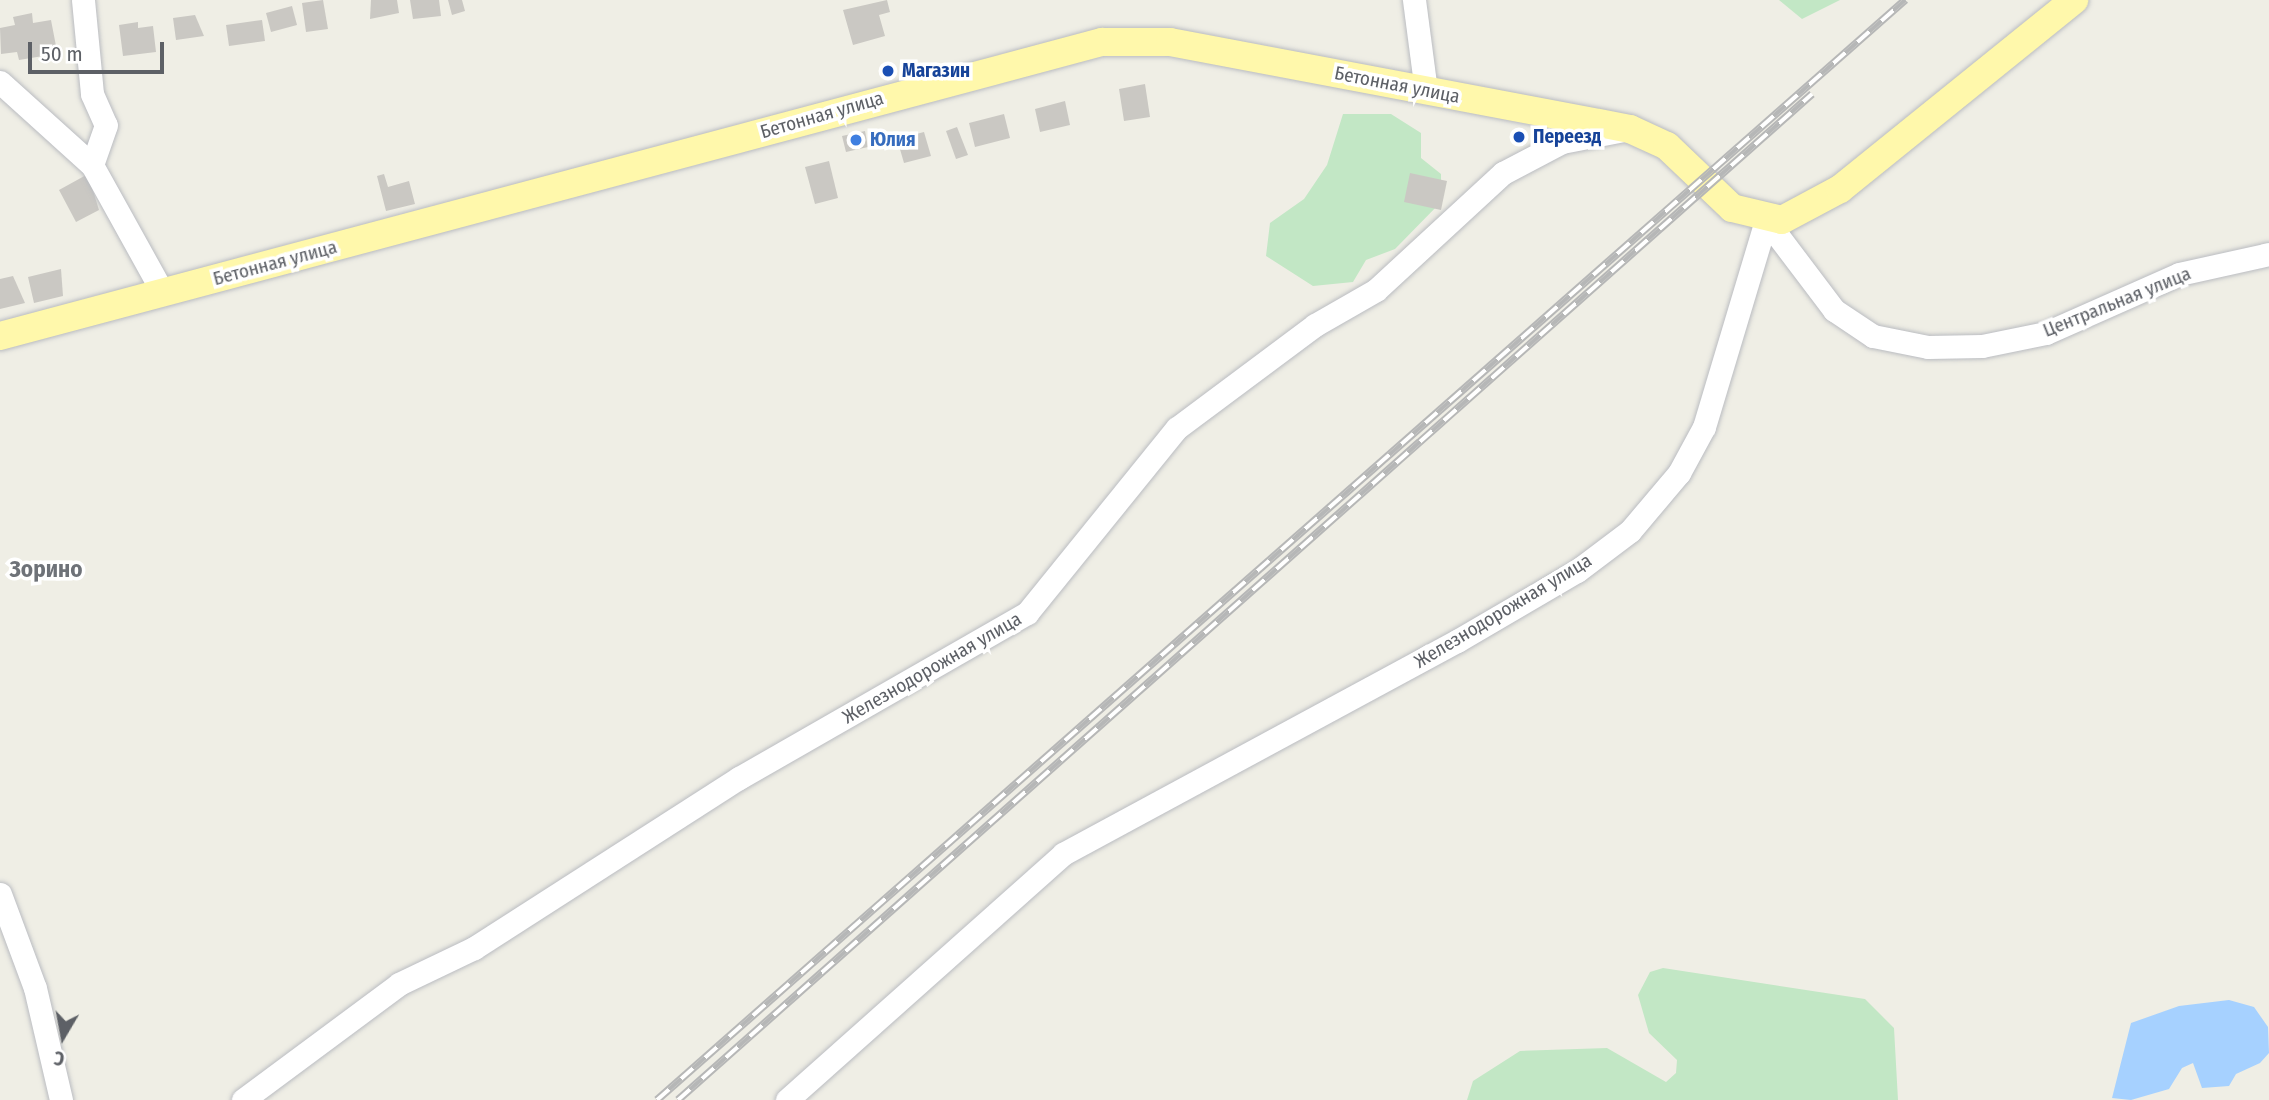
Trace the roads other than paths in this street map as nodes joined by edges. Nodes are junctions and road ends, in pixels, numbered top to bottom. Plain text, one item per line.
1 (83, 0) edge
2 (1414, 0) edge
3 (2074, 0) edge
4 (0, 82) edge
5 (1426, 91) junction
6 (1642, 134) junction
7 (92, 165) junction
8 (1766, 220) junction
9 (2269, 254) edge
10 (163, 293) junction
11 (0, 336) edge
12 (0, 894) edge
13 (55, 1073) junction
14 (45, 1100) edge
15 (61, 1100) edge
16 (243, 1100) edge
17 (787, 1100) edge

1 - 7 street
2 - 5 street
3 - 8 main road
4 - 7 street
5 - 6 main road, Бетонная улица
5 - 10 main road, Бетонная улица
6 - 8 main road
6 - 16 street, Железнодорожная улица
7 - 10 street
8 - 9 street, Центральная улица
8 - 17 street, Железнодорожная улица
10 - 11 main road, Бетонная улица
12 - 13 street
13 - 14 street
13 - 15 street

